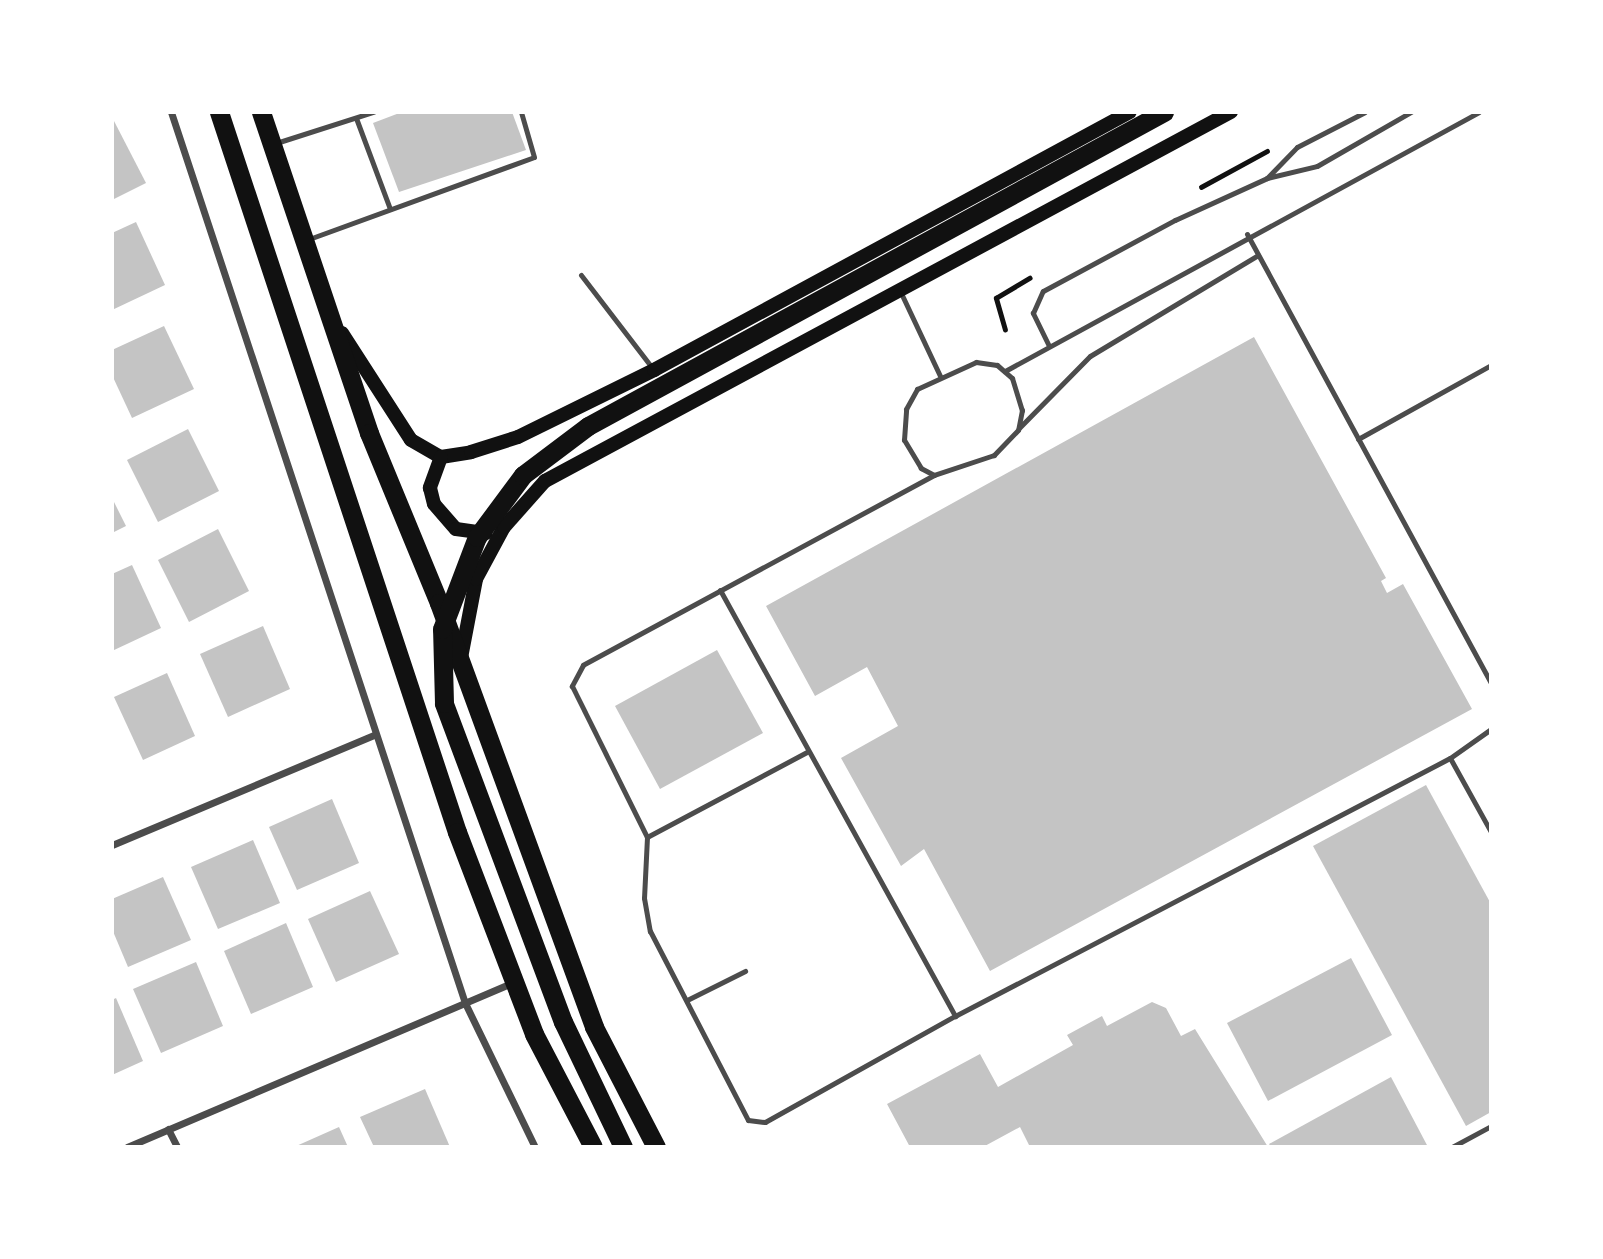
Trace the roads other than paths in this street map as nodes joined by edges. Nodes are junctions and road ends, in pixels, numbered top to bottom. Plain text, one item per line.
1 (171, 112) edge
2 (219, 112) edge
3 (261, 112) edge
4 (373, 112) edge
5 (521, 112) edge
6 (1130, 112) edge
7 (1231, 112) edge
8 (1365, 112) edge
9 (1411, 112) edge
10 (1479, 112) edge
11 (1162, 113) edge
12 (356, 118) junction
13 (271, 144) junction
14 (1267, 178) junction
15 (390, 209) junction
16 (1247, 234) junction
17 (305, 240) junction
18 (1258, 255) junction
19 (581, 275) dead end
20 (899, 290) junction
21 (332, 316) junction
22 (1049, 346) junction
23 (1491, 365) edge
24 (654, 369) junction
25 (1005, 371) junction
26 (940, 376) junction
27 (1018, 430) junction
28 (1357, 439) junction
29 (441, 457) junction
30 (934, 475) junction
31 (504, 527) junction
32 (720, 590) junction
33 (460, 663) junction
34 (1491, 683) edge
35 (1491, 729) edge
36 (374, 735) junction
37 (807, 752) junction
38 (1450, 758) junction
39 (1491, 832) edge
40 (647, 838) junction
41 (112, 845) edge
42 (746, 971) dead end
43 (512, 983) junction
44 (687, 1000) junction
45 (465, 1003) junction
46 (955, 1016) junction
47 (1491, 1126) edge
48 (168, 1129) junction
49 (127, 1147) edge
50 (177, 1147) edge
51 (535, 1147) edge
52 (593, 1147) edge
53 (623, 1147) edge
54 (656, 1147) edge
55 (1452, 1147) edge

1 - 36 street
2 - 43 highway
3 - 13 highway
4 - 12 lane
5 - 15 lane
6 - 24 main road
7 - 20 main road
8 - 14 lane
9 - 14 lane
10 - 16 lane
11 - 53 highway
12 - 13 lane
12 - 15 lane
13 - 17 highway
14 - 22 lane
15 - 17 lane
16 - 18 lane
16 - 22 lane
17 - 21 highway
18 - 27 lane
18 - 28 lane
19 - 24 lane
20 - 26 lane
20 - 31 main road
21 - 29 main road
21 - 33 highway
22 - 25 lane
23 - 28 lane
24 - 29 main road
25 - 26 lane
25 - 27 lane
26 - 30 lane
27 - 30 lane
28 - 34 lane
29 - 31 main road
30 - 32 lane
31 - 33 main road
32 - 37 lane
32 - 40 lane
33 - 54 highway
35 - 38 lane
36 - 41 street
36 - 45 street
37 - 40 lane
37 - 46 lane
38 - 39 lane
38 - 46 lane
40 - 44 lane
42 - 44 lane
43 - 45 street
43 - 52 highway
44 - 46 lane
45 - 48 street
45 - 51 street
47 - 55 lane
48 - 49 street
48 - 50 street

